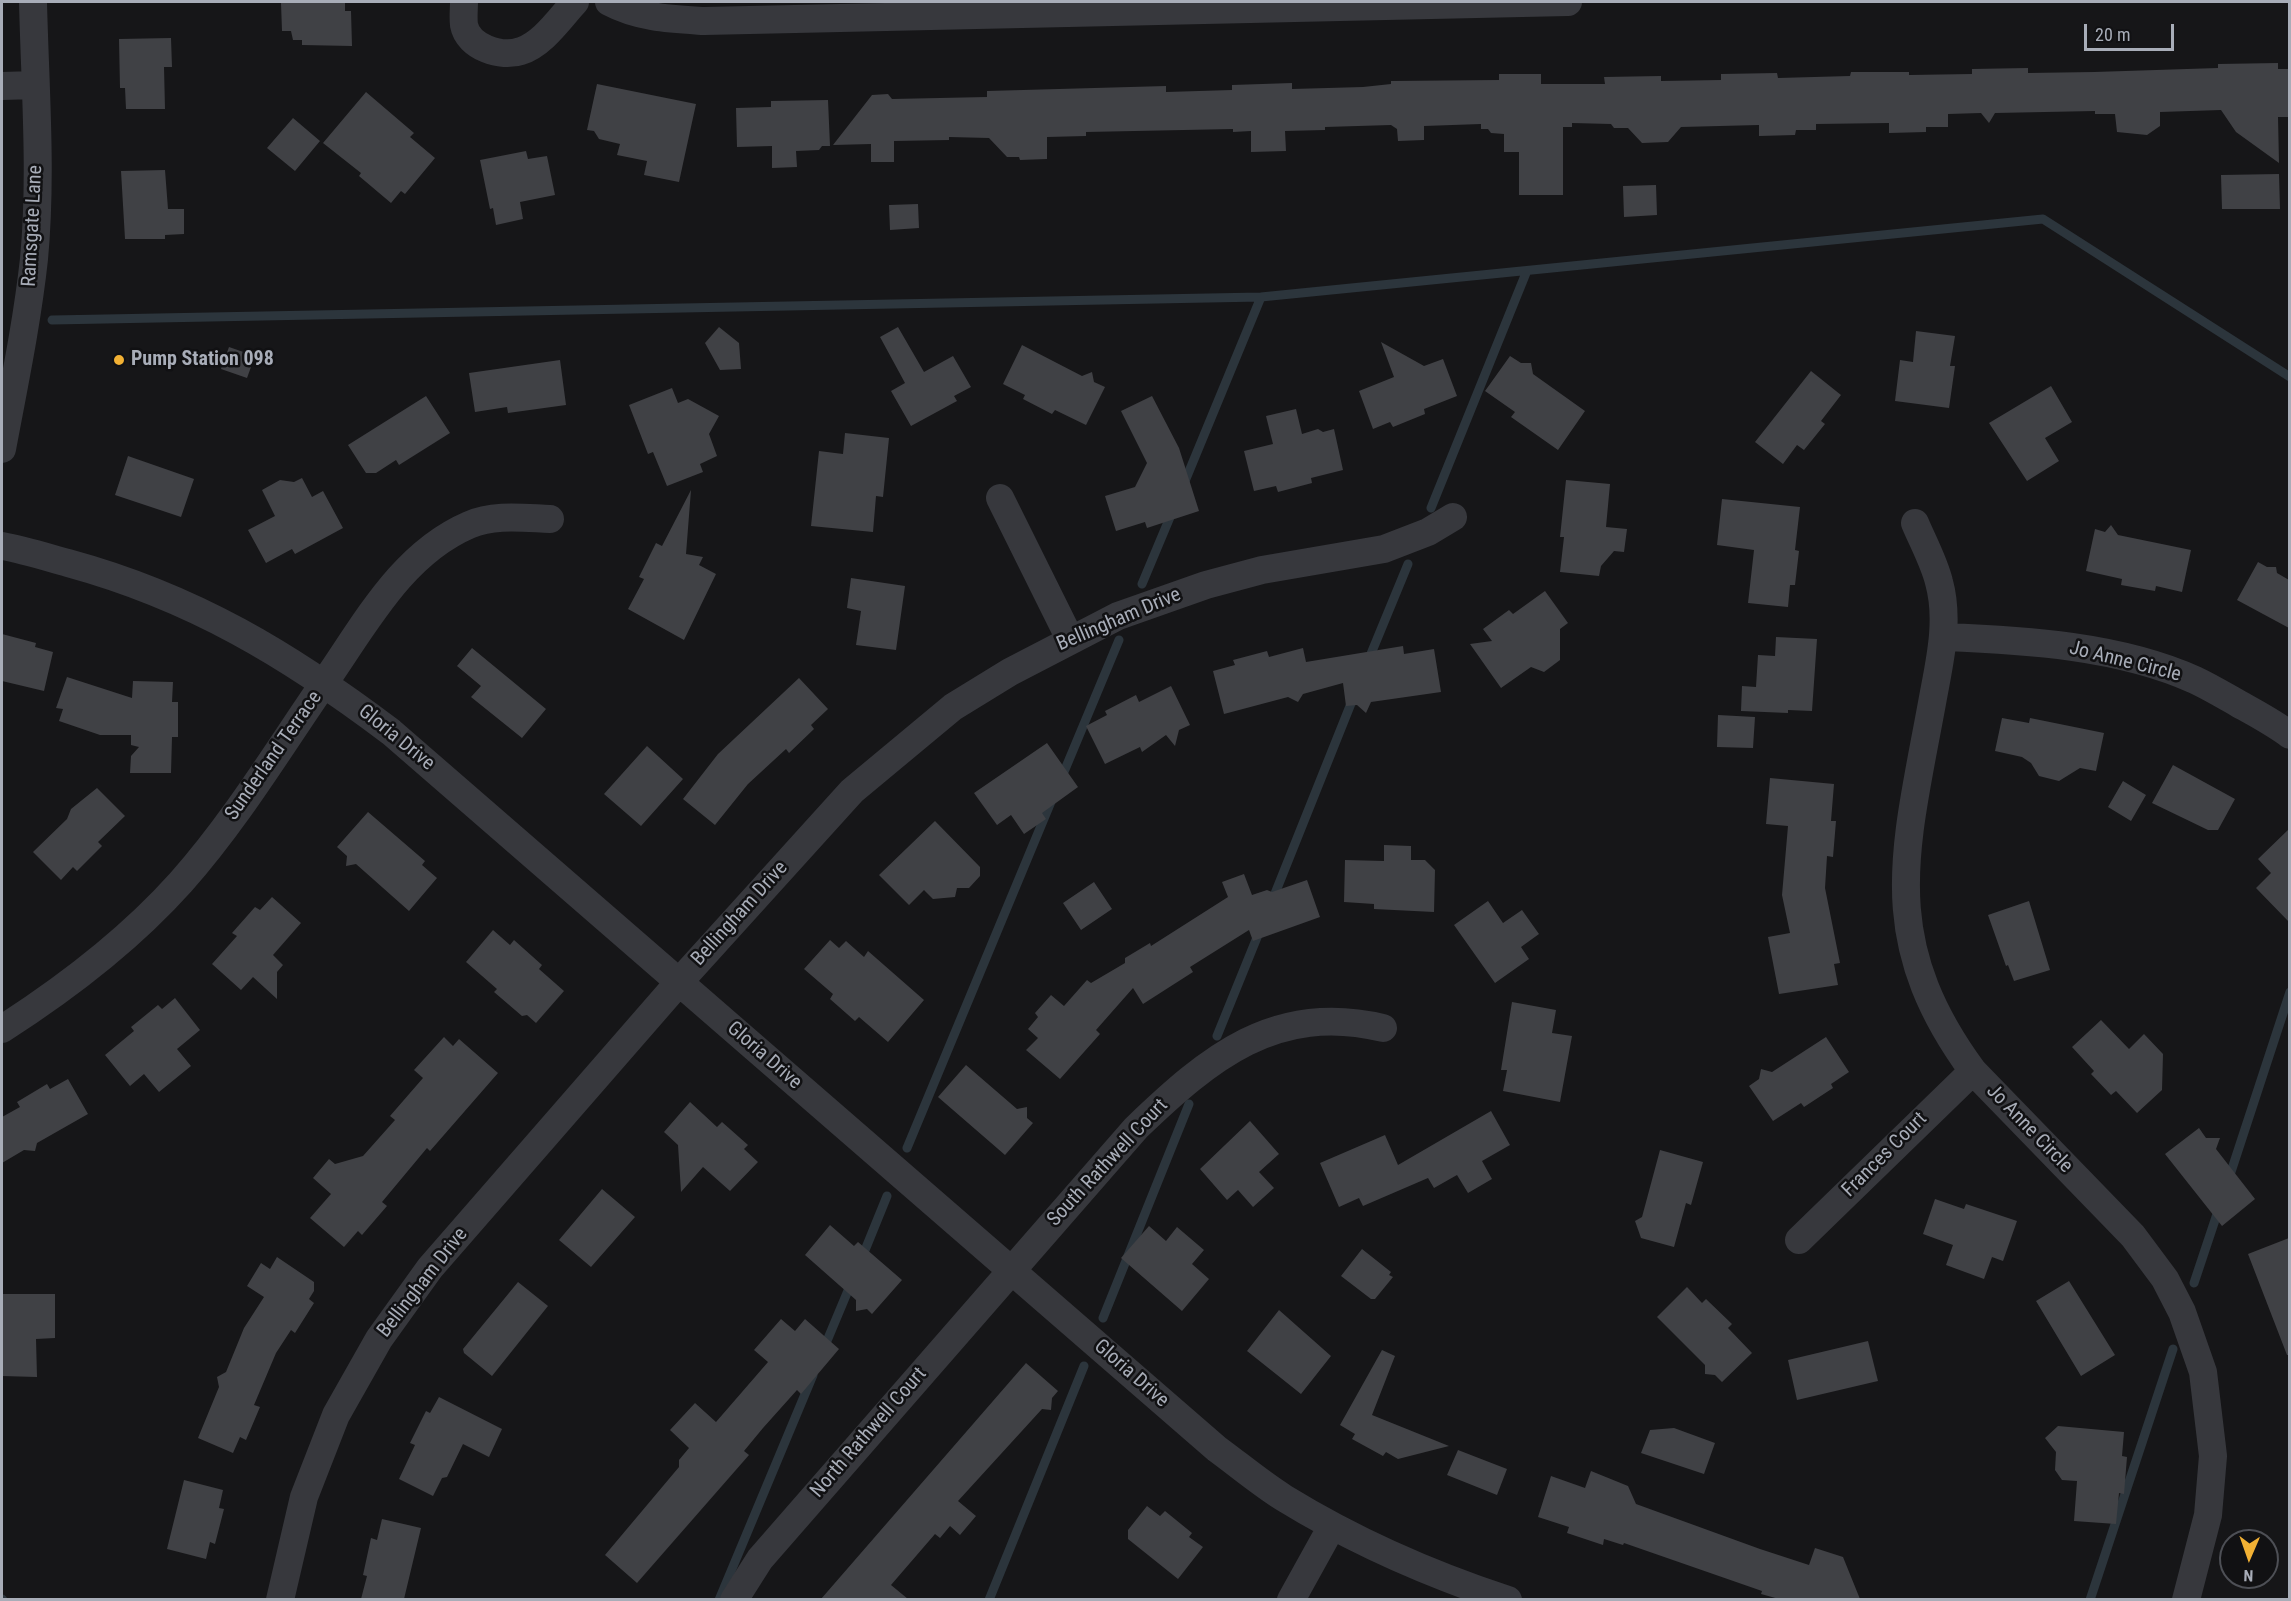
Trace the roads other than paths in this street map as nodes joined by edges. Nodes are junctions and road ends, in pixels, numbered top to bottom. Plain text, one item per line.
1 (33, 2) edge
2 (464, 2) edge
3 (575, 2) edge
4 (609, 2) edge
5 (1568, 2) edge
6 (919, 9) edge
7 (35, 85) junction
8 (2, 86) edge
9 (2, 448) edge
10 (1000, 498) dead end
11 (1453, 517) dead end
12 (550, 519) dead end
13 (1915, 524) dead end
14 (2, 546) edge
15 (1944, 637) junction
16 (1070, 639) junction
17 (325, 682) junction
18 (2289, 735) edge
19 (680, 981) junction
20 (1383, 1028) dead end
21 (2, 1029) edge
22 (1972, 1071) junction
23 (1799, 1240) dead end
24 (1011, 1271) junction
25 (1332, 1526) junction
26 (280, 1599) edge
27 (734, 1599) edge
28 (1291, 1599) edge
29 (1508, 1599) edge
30 (2186, 1599) edge

1 - 7 street, Ramsgate Lane
2 - 3 street
4 - 6 street
5 - 6 street
7 - 8 street
7 - 9 street, Ramsgate Lane
10 - 16 street
11 - 16 street, Bellingham Drive
12 - 17 street, Sunderland Terrace
13 - 15 street, Jo Anne Circle
14 - 17 street, Gloria Drive
15 - 18 street, Jo Anne Circle
15 - 22 street, Jo Anne Circle
16 - 19 street, Bellingham Drive
17 - 19 street, Gloria Drive
17 - 21 street, Sunderland Terrace
19 - 24 street, Gloria Drive
19 - 26 street, Bellingham Drive
20 - 24 street, South Rathwell Court
22 - 23 street, Frances Court
22 - 30 street, Jo Anne Circle
24 - 25 street, Gloria Drive
24 - 27 street, North Rathwell Court
25 - 28 street
25 - 29 street, Gloria Drive

